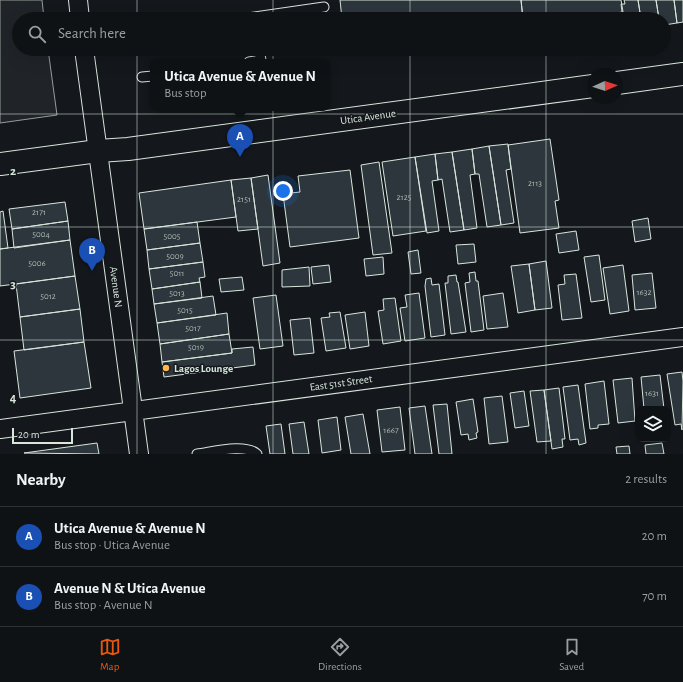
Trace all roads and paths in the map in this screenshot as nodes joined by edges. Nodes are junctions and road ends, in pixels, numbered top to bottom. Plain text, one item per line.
1 (78, 0) edge
2 (324, 6) dead end
3 (79, 12) edge
4 (290, 12) edge
5 (85, 56) edge
6 (683, 74) edge
7 (150, 76) edge
8 (142, 77) dead end
9 (623, 82) edge
10 (587, 87) edge
11 (98, 151) junction
12 (0, 164) edge
13 (683, 337) edge
14 (133, 411) junction
15 (0, 429) edge
16 (139, 454) edge
17 (197, 454) edge
18 (257, 454) edge

1 - 3 street
2 - 4 lane
5 - 11 street, Avenue N
6 - 9 main road
7 - 8 lane
10 - 11 main road, Utica Avenue
11 - 12 main road, Utica Avenue
11 - 14 street, Avenue N
13 - 14 street, East 51st Street
14 - 15 street, East 51st Street
14 - 16 street, Avenue N
17 - 18 lane

